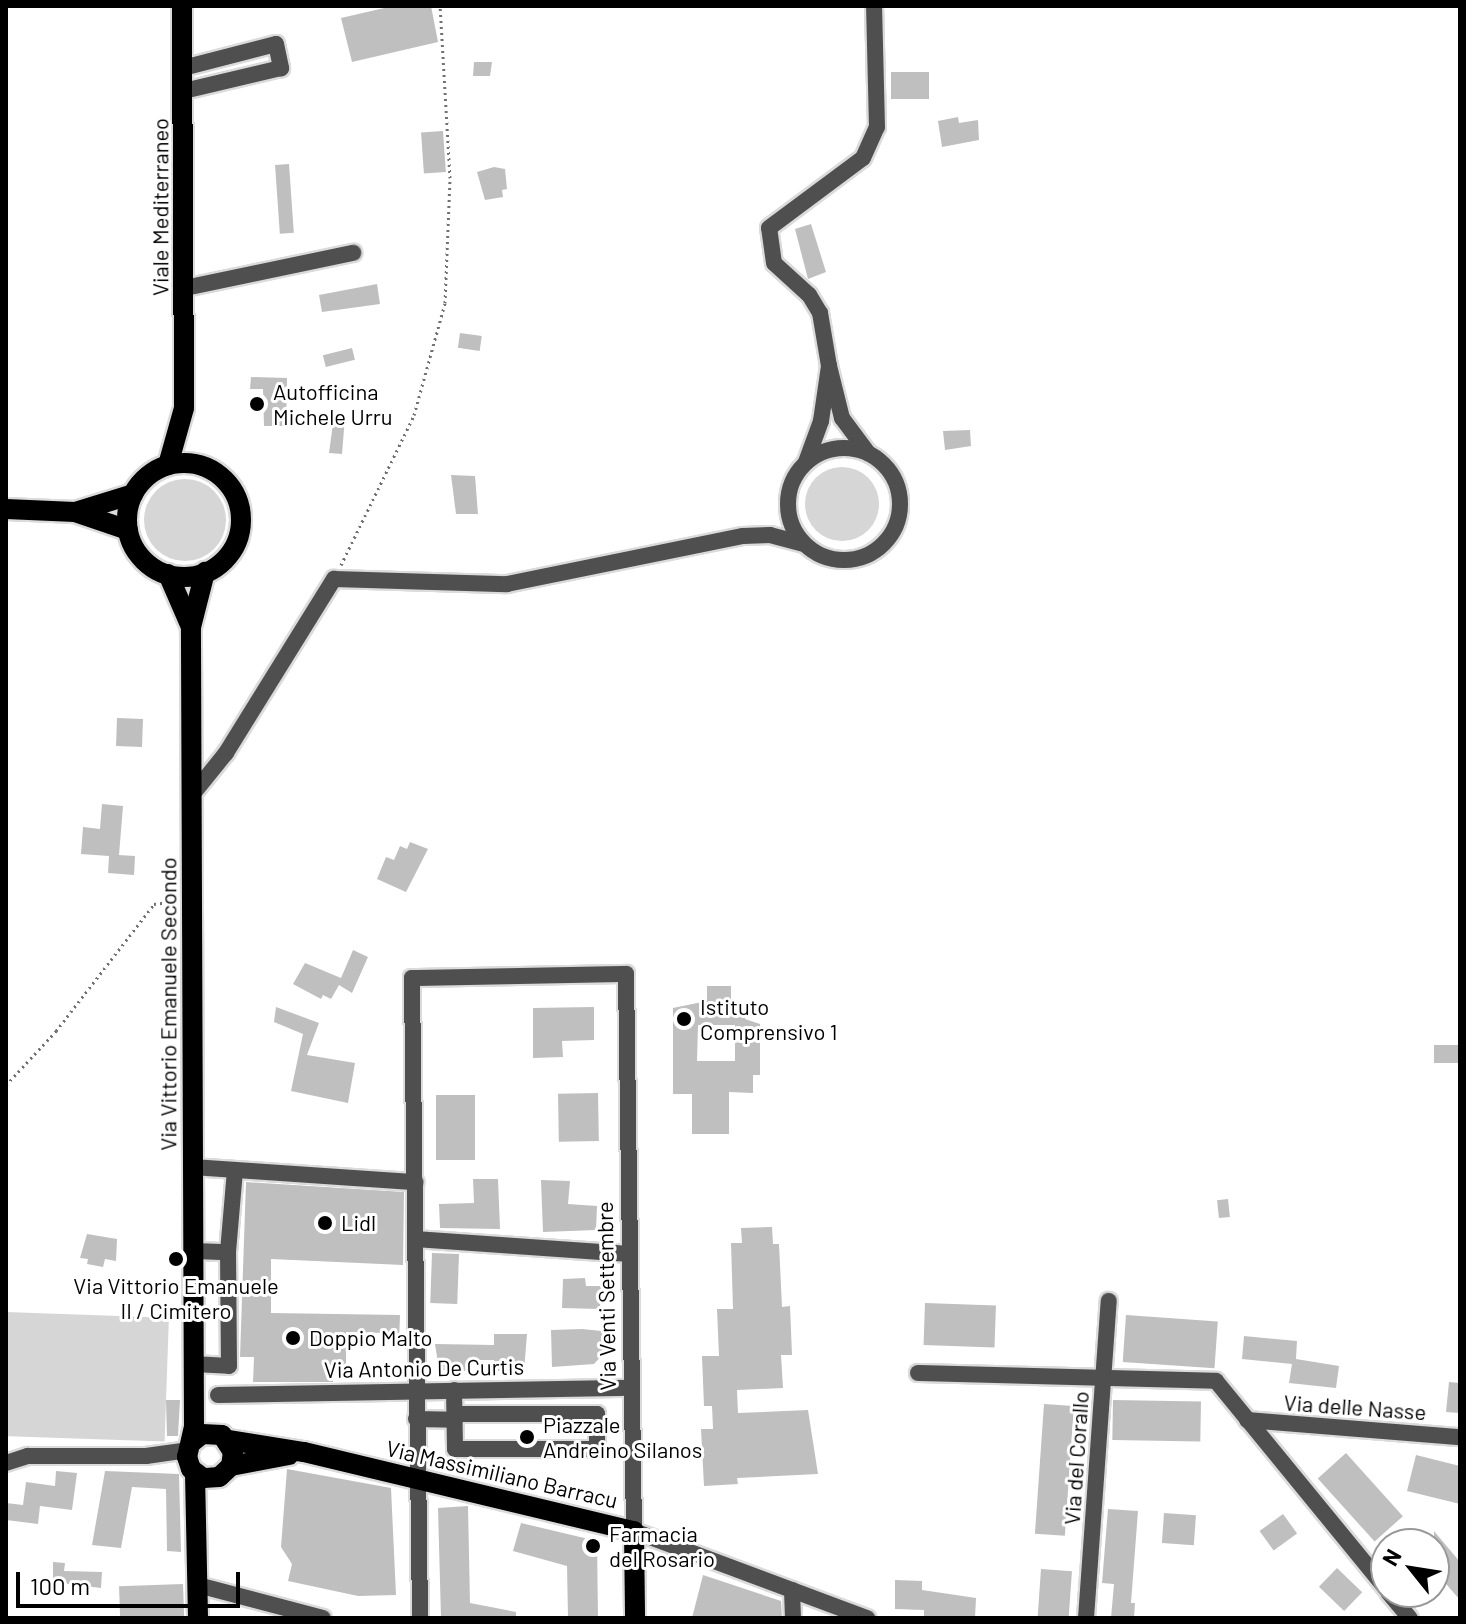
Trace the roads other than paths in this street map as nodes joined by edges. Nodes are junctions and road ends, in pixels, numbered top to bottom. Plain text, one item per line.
1 (182, 6) edge
2 (874, 6) edge
3 (183, 68) junction
4 (184, 91) junction
5 (353, 253) dead end
6 (185, 288) junction
7 (829, 366) junction
8 (184, 408) junction
9 (869, 454) junction
10 (197, 464) junction
11 (168, 465) junction
12 (804, 466) junction
13 (133, 494) junction
14 (6, 509) edge
15 (787, 509) junction
16 (75, 512) junction
17 (128, 530) junction
18 (770, 535) junction
19 (803, 544) junction
20 (205, 572) junction
21 (168, 574) junction
22 (191, 627) junction
23 (192, 795) junction
24 (193, 1167) junction
25 (235, 1170) junction
26 (415, 1182) junction
27 (415, 1239) junction
28 (194, 1251) junction
29 (228, 1252) junction
30 (629, 1254) junction
31 (1109, 1301) dead end
32 (193, 1372) junction
33 (918, 1373) dead end
34 (1104, 1377) junction
35 (631, 1388) junction
36 (417, 1389) junction
37 (454, 1390) junction
38 (218, 1395) dead end
39 (455, 1417) junction
40 (416, 1419) junction
41 (1247, 1420) junction
42 (222, 1436) junction
43 (1460, 1437) edge
44 (304, 1452) junction
45 (191, 1459) junction
46 (6, 1463) edge
47 (225, 1472) junction
48 (415, 1478) junction
49 (634, 1531) junction
50 (197, 1534) junction
51 (1370, 1570) edge
52 (198, 1585) junction
53 (792, 1590) junction
54 (198, 1618) edge
55 (323, 1618) edge
56 (420, 1618) edge
57 (635, 1618) edge
58 (793, 1618) edge
59 (867, 1618) edge
60 (1086, 1618) edge

1 - 3 main road, Viale Mediterraneo
2 - 7 street
3 - 4 main road, Viale Mediterraneo
3 - 4 street
4 - 6 main road, Viale Mediterraneo
5 - 6 street
6 - 8 main road, Viale Mediterraneo
7 - 9 street
7 - 12 street
8 - 10 main road, Viale Mediterraneo
8 - 11 main road, Viale Mediterraneo
9 - 12 street
9 - 19 street
10 - 11 main road
10 - 20 main road
11 - 13 main road
12 - 15 street
13 - 16 main road
13 - 17 main road
14 - 16 main road
15 - 18 street
15 - 19 street
16 - 17 main road
17 - 21 main road
18 - 19 street
18 - 23 street
20 - 21 main road
20 - 22 main road, Via Vittorio Emanuele Secondo
21 - 22 main road, Via Vittorio Emanuele Secondo
22 - 23 main road, Via Vittorio Emanuele Secondo
23 - 24 main road, Via Vittorio Emanuele Secondo
24 - 25 street
24 - 28 main road, Via Vittorio Emanuele Secondo
25 - 26 street
25 - 29 street
26 - 27 street
26 - 30 street, Via Venti Settembre
27 - 30 street
27 - 36 street
28 - 29 street
28 - 32 main road, Via Vittorio Emanuele Secondo
29 - 32 street
30 - 35 street, Via Venti Settembre
31 - 34 street, Via del Corallo
32 - 42 main road, Via Vittorio Emanuele Secondo
32 - 45 main road, Via Vittorio Emanuele Secondo
33 - 34 street
34 - 41 street
34 - 60 street, Via del Corallo
35 - 37 street, Via Antonio De Curtis
35 - 49 street, Via Venti Settembre
36 - 37 street, Via Antonio De Curtis
36 - 38 street, Via Antonio De Curtis
36 - 40 street
37 - 39 street
39 - 39 street
39 - 40 street
40 - 48 street
41 - 43 street, Via delle Nasse
41 - 51 street
42 - 44 main road, Via Massimiliano Barracu
42 - 45 main road
42 - 47 main road
44 - 47 main road, Via Massimiliano Barracu
44 - 48 main road, Via Massimiliano Barracu
45 - 46 street
45 - 47 main road, Via Massimiliano Barracu
45 - 50 main road, Via Vittorio Emanuele Secondo
47 - 50 main road, Via Vittorio Emanuele Secondo
48 - 49 main road, Via Massimiliano Barracu
48 - 56 street
49 - 53 street, Via Massimiliano Barracu
49 - 57 main road, Via Venti Settembre
50 - 52 main road, Via Vittorio Emanuele Secondo
52 - 54 main road, Via Vittorio Emanuele Secondo
52 - 55 street
53 - 58 street
53 - 59 street, Via Massimiliano Barracu

